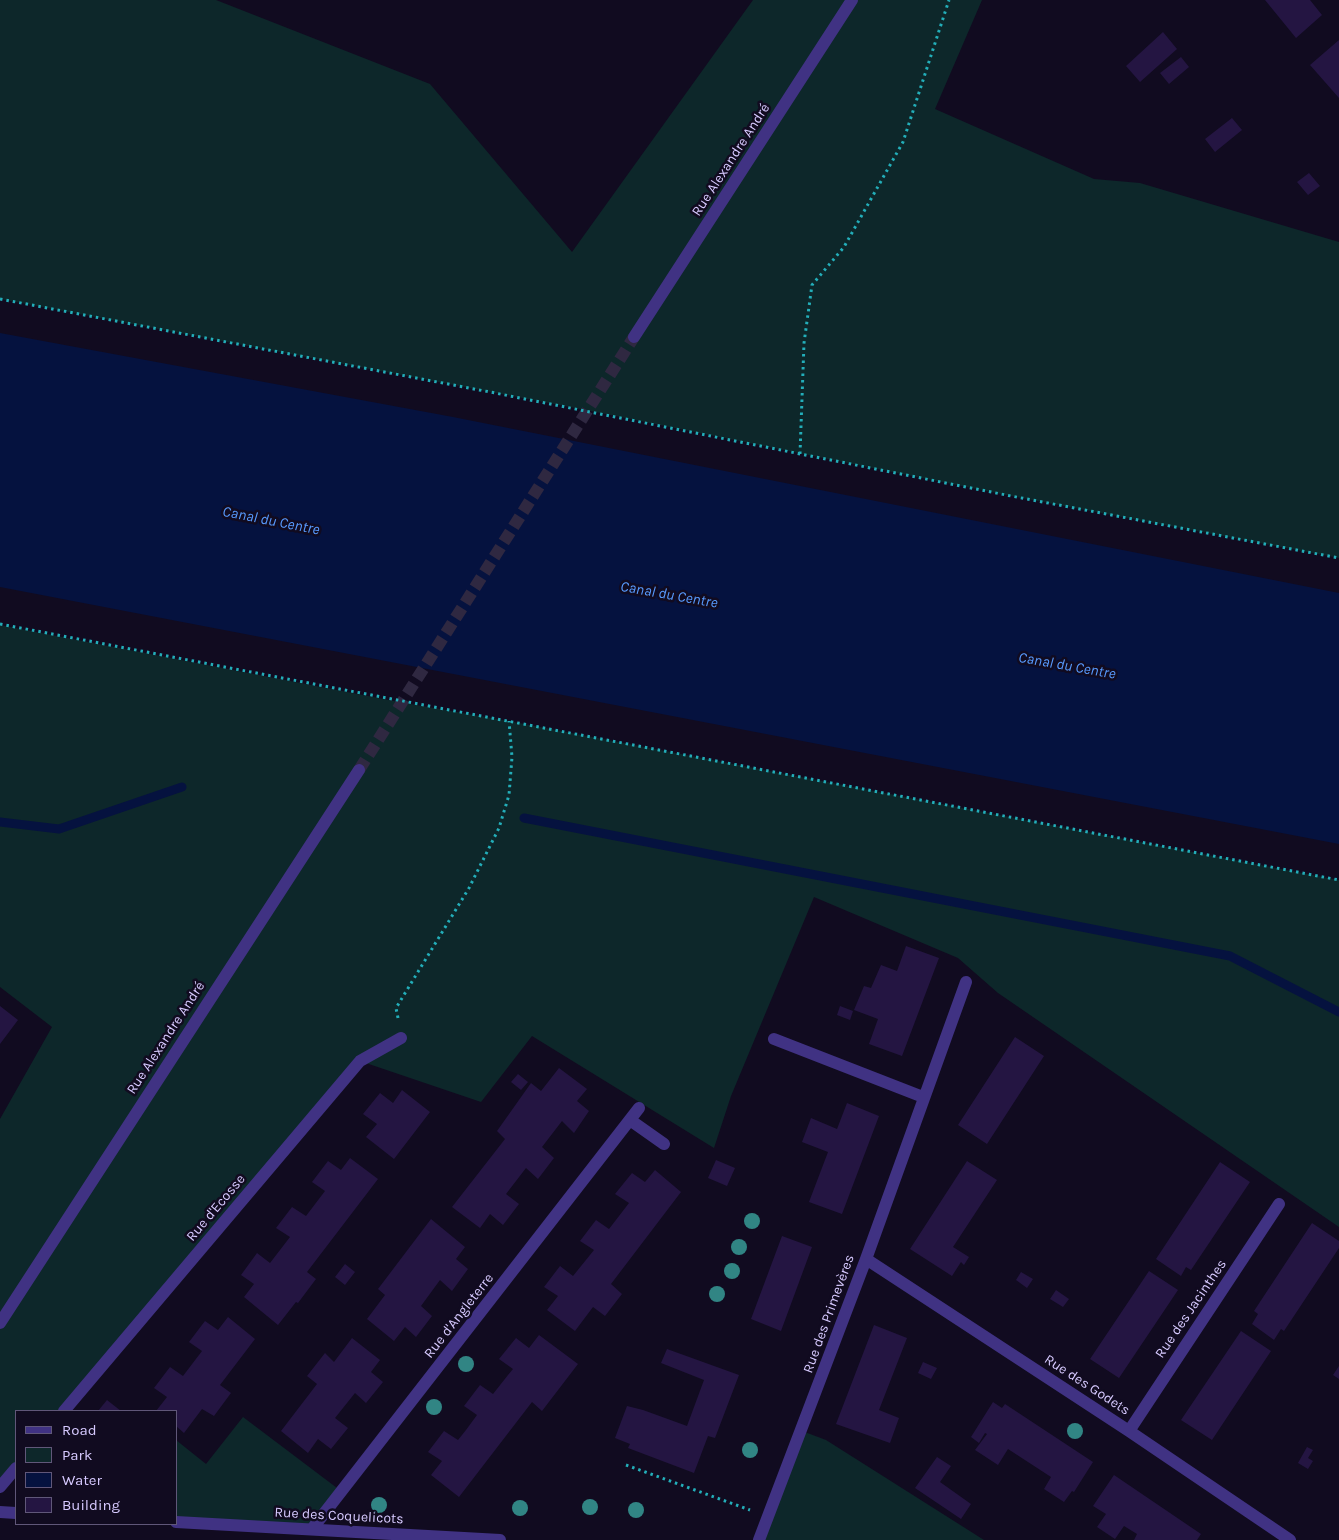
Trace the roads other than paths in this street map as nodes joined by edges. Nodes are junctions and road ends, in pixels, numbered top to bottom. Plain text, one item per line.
1 (852, 0) edge
2 (634, 337) tunnel mouth
3 (358, 770) tunnel mouth
4 (966, 982) dead end
5 (401, 1038) road end
6 (774, 1039) dead end
7 (923, 1097) junction
8 (639, 1108) dead end
9 (630, 1120) junction
10 (664, 1144) dead end
11 (1279, 1204) dead end
12 (866, 1258) junction
13 (0, 1323) edge
14 (65, 1410) edge
15 (1129, 1431) junction
16 (15, 1469) edge
17 (0, 1487) edge
18 (0, 1512) edge
19 (15, 1514) edge
20 (178, 1522) edge
21 (312, 1529) junction
22 (500, 1540) edge
23 (760, 1540) edge
24 (1290, 1540) edge

1 - 2 street, Rue Alexandre André
3 - 13 street, Rue Alexandre André
4 - 7 street, Rue des Primevères
5 - 14 street, Rue d'Ecosse
6 - 7 street
7 - 12 street, Rue des Primevères
8 - 9 street, Rue d'Angleterre
9 - 10 street
9 - 21 street, Rue d'Angleterre
11 - 15 street, Rue des Jacinthes
12 - 15 street, Rue des Godets
12 - 23 street, Rue des Primevères
15 - 24 street, Rue des Godets
16 - 17 street
18 - 19 street
20 - 21 street, Rue des Coquelicots
21 - 22 street, Rue des Coquelicots

